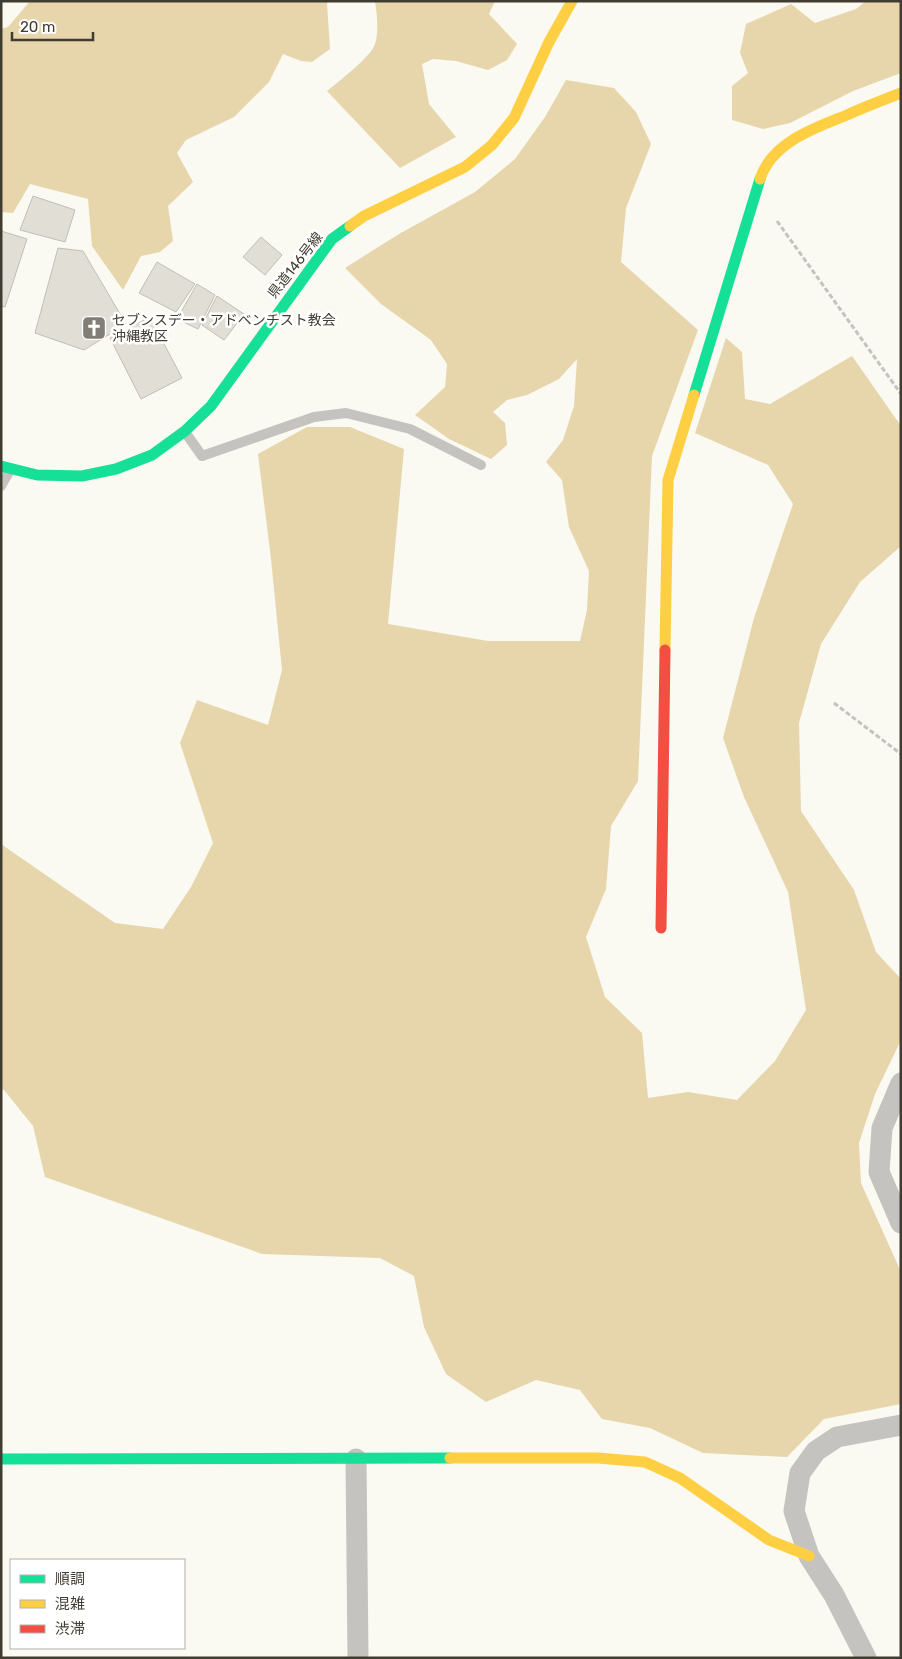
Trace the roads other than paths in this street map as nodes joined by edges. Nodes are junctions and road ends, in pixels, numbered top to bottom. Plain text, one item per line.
1 (572, 1) edge
2 (901, 93) edge
3 (185, 431) junction
4 (481, 465) dead end
5 (6, 468) edge
6 (1, 486) edge
7 (661, 928) dead end
8 (901, 1083) edge
9 (901, 1223) edge
10 (901, 1425) edge
11 (1, 1459) edge
12 (356, 1459) junction
13 (809, 1556) junction
14 (358, 1658) edge
15 (866, 1658) edge

1 - 3 street, 県道146号線
2 - 7 street
3 - 4 lane
3 - 5 street, 県道146号線
5 - 6 lane
8 - 9 street
10 - 13 street
11 - 12 street
12 - 13 street
12 - 14 street
13 - 15 street

